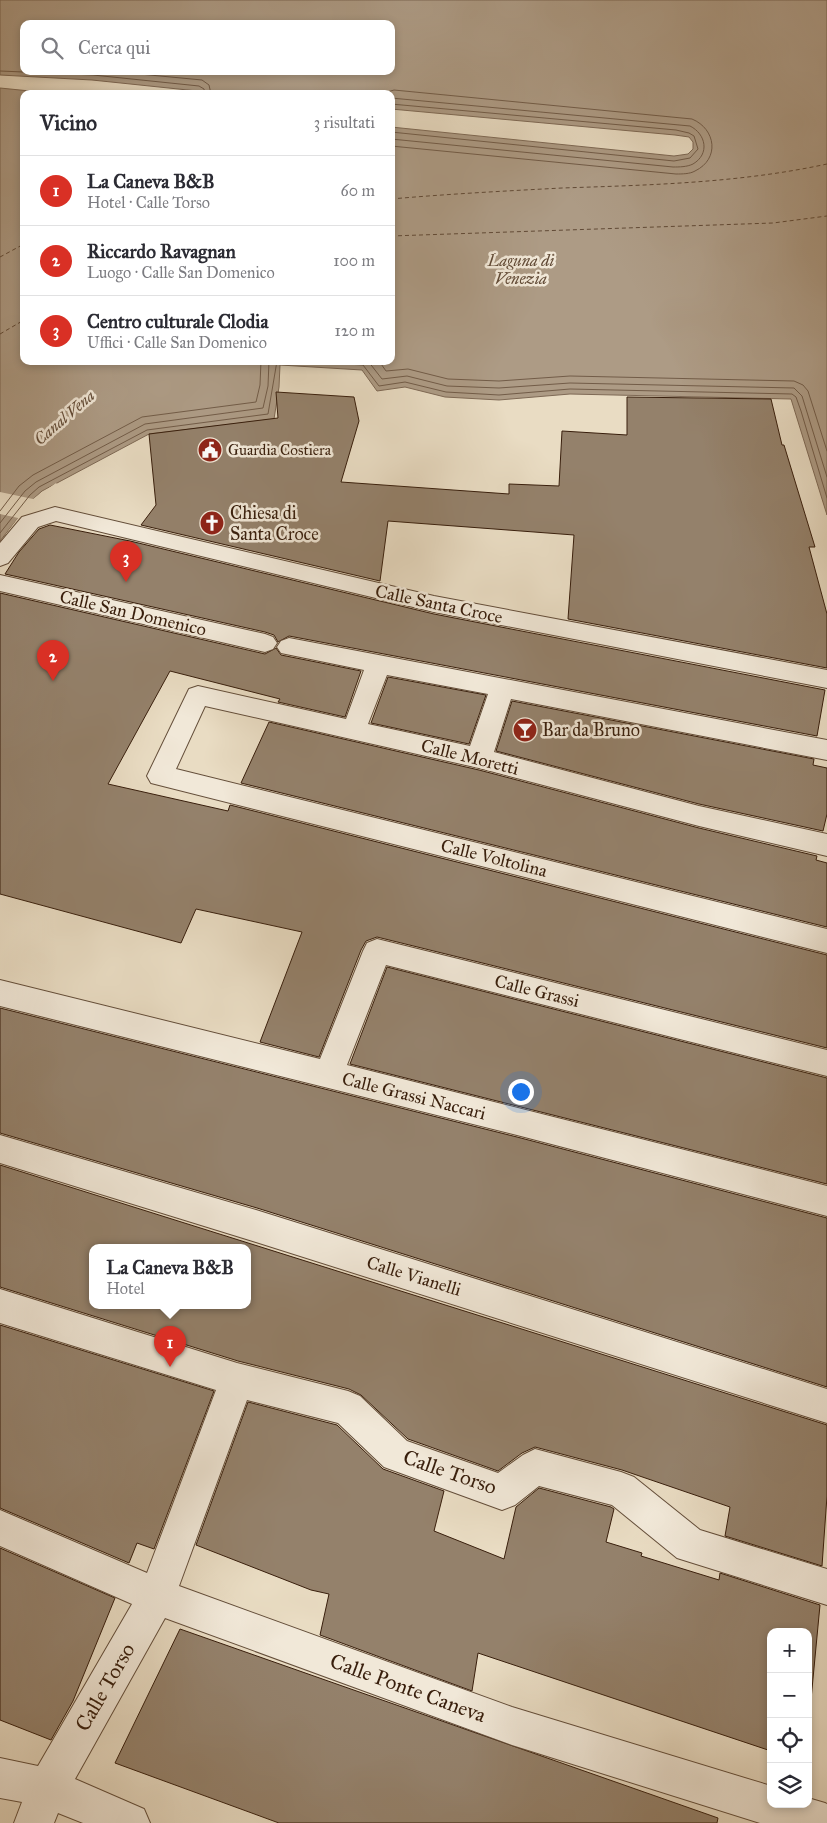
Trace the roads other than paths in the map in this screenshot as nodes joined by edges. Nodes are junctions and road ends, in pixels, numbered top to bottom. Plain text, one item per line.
1 (0, 558) edge
2 (0, 583) edge
3 (265, 643) dead end
4 (289, 647) dead end
5 (378, 665) junction
6 (827, 679) edge
7 (502, 689) junction
8 (354, 729) junction
9 (827, 750) edge
10 (478, 758) junction
11 (160, 776) joint
12 (827, 846) edge
13 (827, 940) edge
14 (0, 993) edge
15 (827, 1063) edge
16 (328, 1075) junction
17 (0, 1149) edge
18 (827, 1201) edge
19 (0, 1306) edge
20 (237, 1380) junction
21 (827, 1406) edge
22 (0, 1528) edge
23 (827, 1587) edge
24 (157, 1596) junction
25 (0, 1778) edge
26 (48, 1788) junction
27 (34, 1823) edge
28 (130, 1823) edge
29 (825, 1823) edge

1 - 6 street, Calle Santa Croce
2 - 3 street, Calle San Domenico
4 - 5 street
5 - 7 street
5 - 8 street
7 - 9 street
7 - 10 street
8 - 10 street, Calle Moretti
8 - 11 street, Calle Moretti
10 - 12 street, Calle Moretti
11 - 13 street, Calle Voltolina
14 - 16 street, Calle Grassi Naccari
15 - 16 street, Calle Grassi
16 - 18 street, Calle Grassi Naccari
17 - 21 street, Calle Vianelli
19 - 20 street, Calle Torso
20 - 23 street, Calle Torso
20 - 24 street, Calle Torso
22 - 24 street, Calle Ponte Caneva
24 - 26 street, Calle Torso
24 - 29 street, Calle Ponte Caneva
25 - 26 street
26 - 27 street, Calle Torso
26 - 28 street

